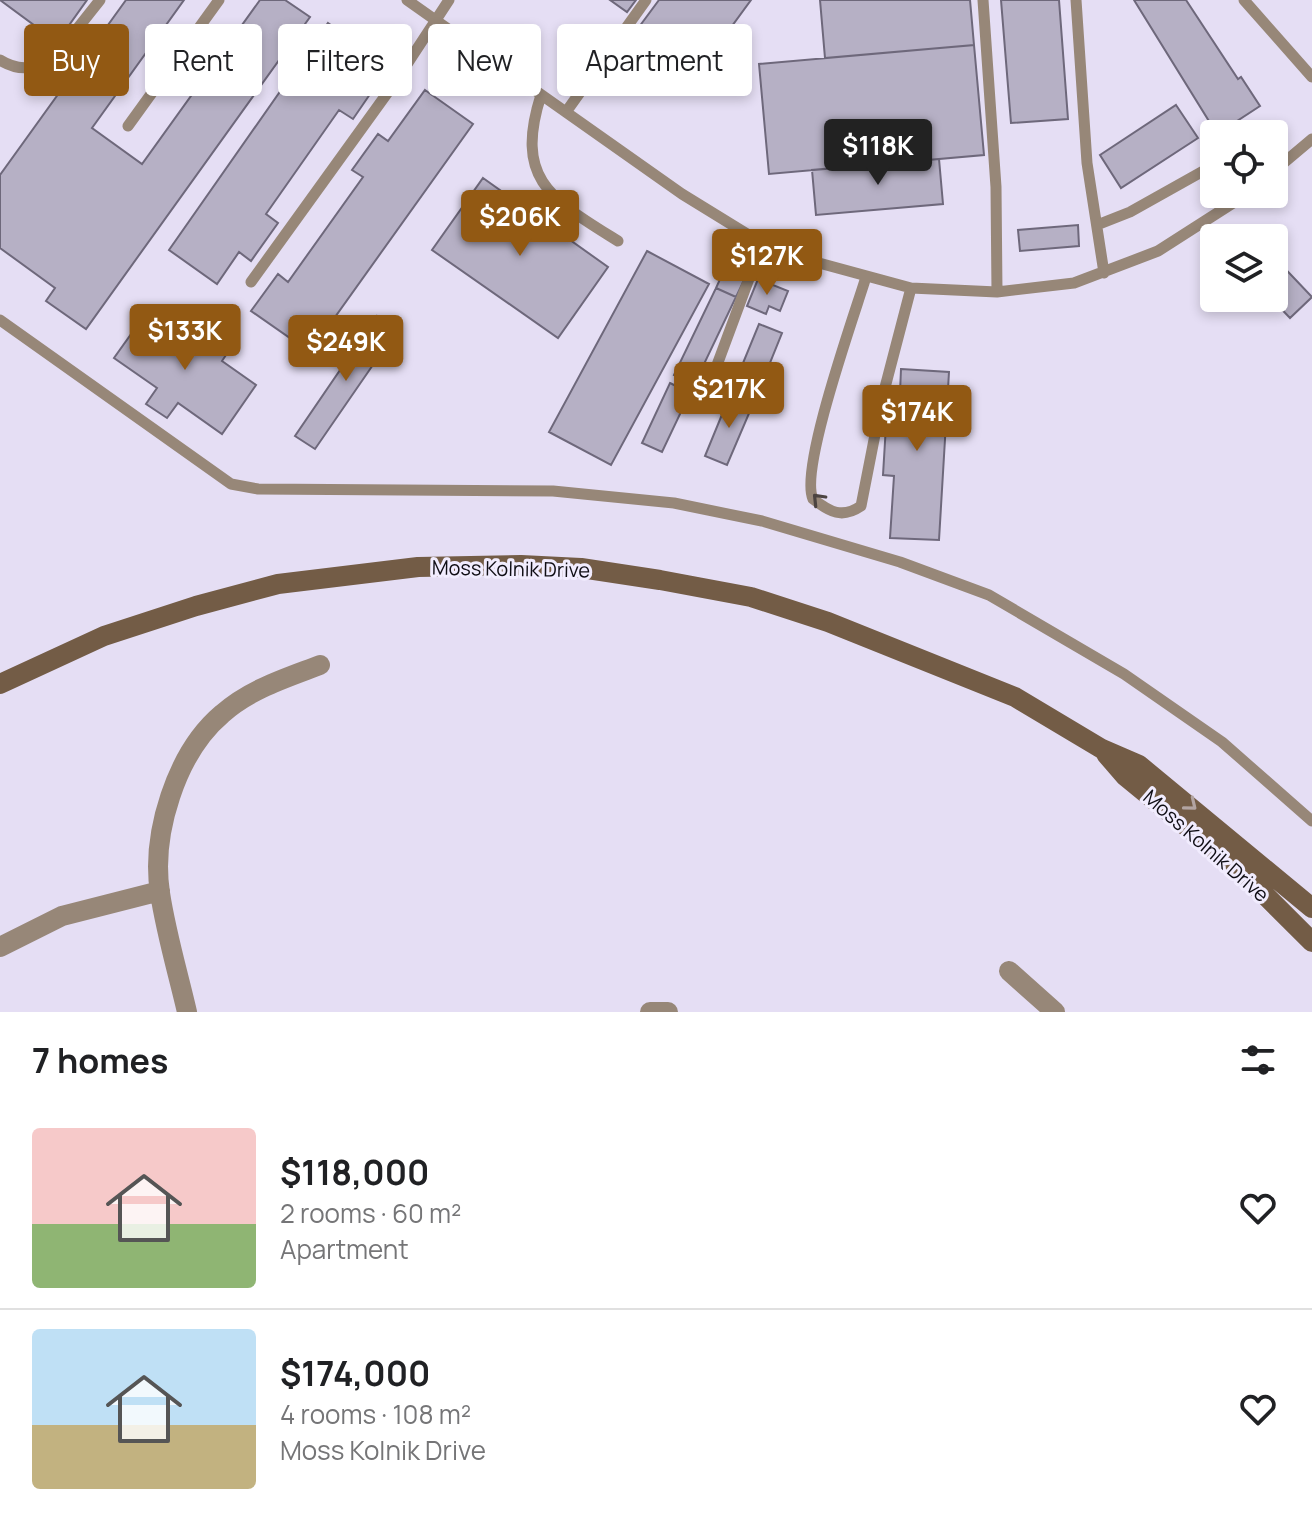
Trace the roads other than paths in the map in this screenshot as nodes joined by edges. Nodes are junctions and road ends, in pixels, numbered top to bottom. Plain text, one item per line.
1 (100, 0) edge
2 (219, 0) edge
3 (407, 0) edge
4 (449, 0) edge
5 (646, 0) edge
6 (983, 0) edge
7 (1076, 0) edge
8 (1244, 0) edge
9 (435, 19) junction
10 (442, 24) edge
11 (0, 60) edge
12 (1312, 77) edge
13 (541, 95) edge
14 (541, 96) edge
15 (566, 112) junction
16 (128, 126) dead end
17 (1312, 139) edge
18 (1288, 159) edge
19 (1200, 173) edge
20 (1225, 208) edge
21 (1097, 225) junction
22 (618, 241) dead end
23 (763, 241) junction
24 (1104, 273) junction
25 (866, 277) junction
26 (251, 282) dead end
27 (911, 288) junction
28 (997, 292) junction
29 (0, 320) edge
30 (707, 392) dead end
31 (320, 665) dead end
32 (0, 684) edge
33 (1102, 749) junction
34 (1312, 821) edge
35 (160, 891) junction
36 (1312, 908) edge
37 (1312, 942) edge
38 (0, 947) edge
39 (1009, 971) dead end
40 (187, 1012) edge
41 (650, 1012) edge
42 (668, 1012) edge
43 (1055, 1012) edge

1 - 11 lane
2 - 16 lane
3 - 9 lane
4 - 9 lane
5 - 15 lane
6 - 28 lane
7 - 21 lane
8 - 12 lane
9 - 10 lane
9 - 26 lane
13 - 15 lane
14 - 22 lane
15 - 23 lane
17 - 18 lane
19 - 21 lane
20 - 24 lane
21 - 24 lane
23 - 25 lane
23 - 30 lane
24 - 28 lane
25 - 27 lane
27 -> 25 lane
27 - 28 lane
29 - 34 lane
31 - 35 street
32 - 33 main road, Moss Kolnik Drive
33 -> 36 main road, Moss Kolnik Drive
33 - 37 main road, Moss Kolnik Drive
35 - 38 street
35 - 40 street
39 - 43 street
41 - 42 street

